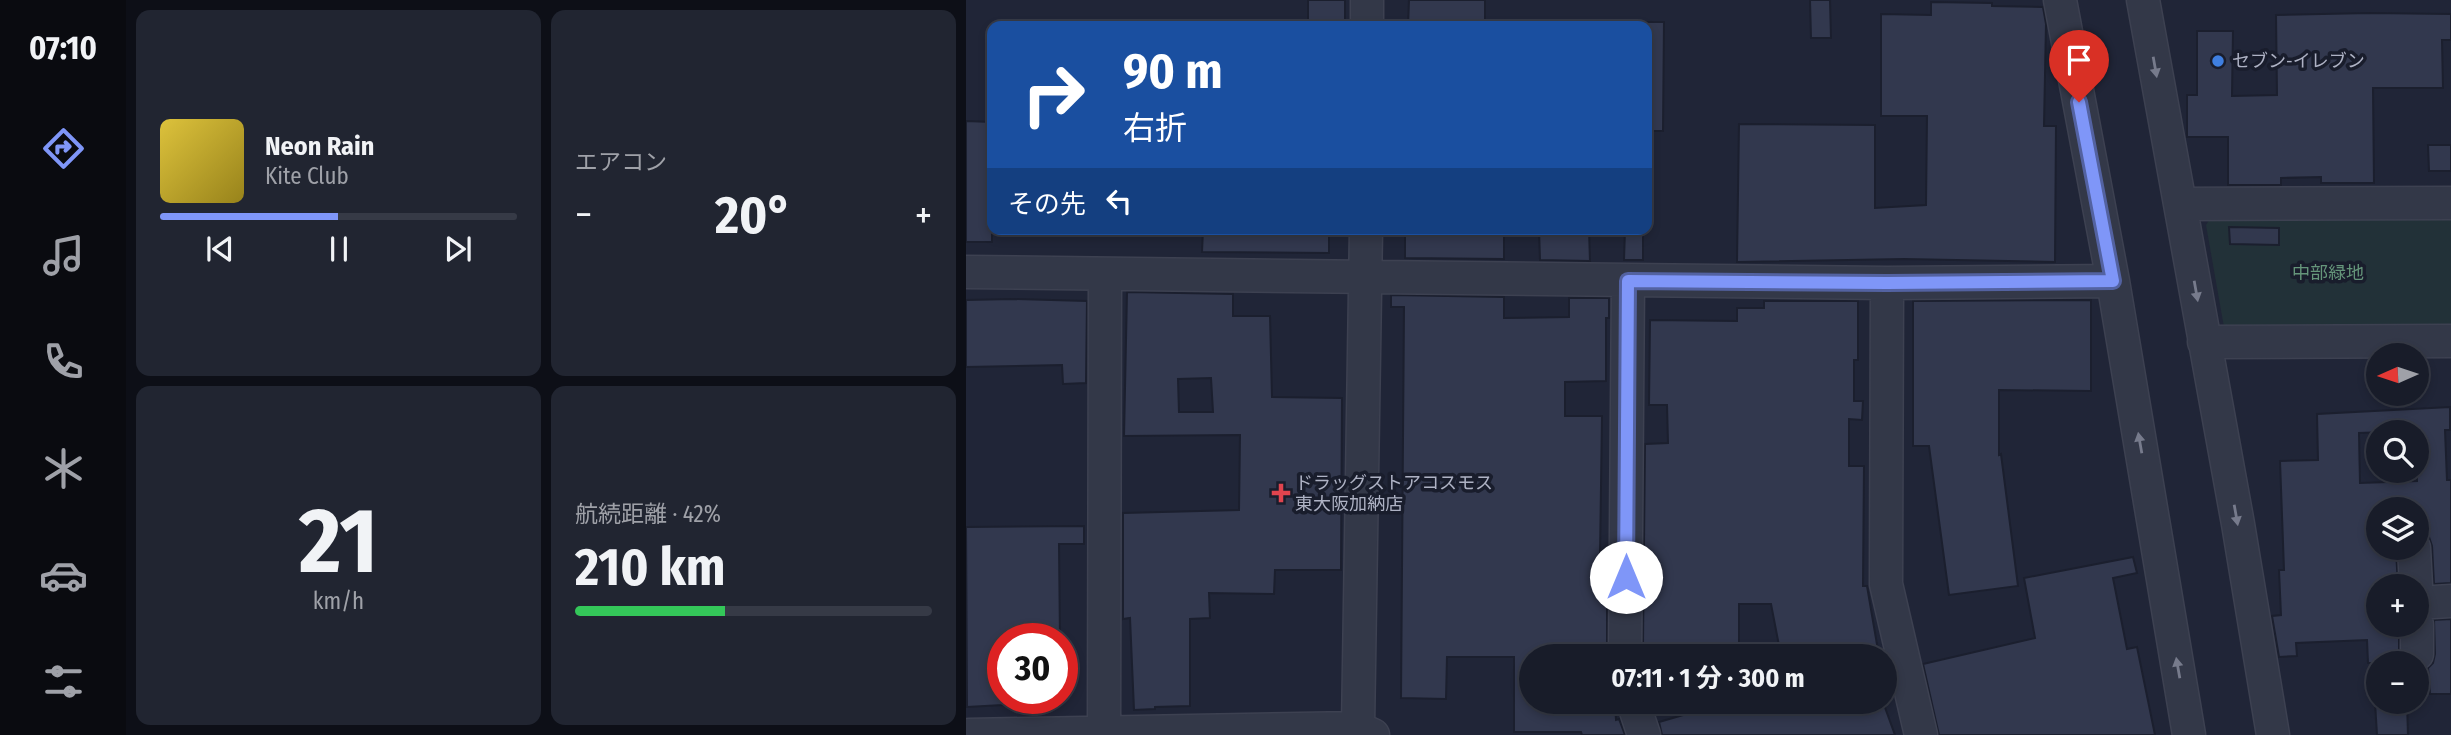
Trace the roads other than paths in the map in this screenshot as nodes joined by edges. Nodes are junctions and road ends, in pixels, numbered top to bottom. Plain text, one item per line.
1 (1367, 0) edge
2 (2060, 0) edge
3 (2143, 0) edge
4 (1367, 21) edge
5 (2180, 204) junction
6 (2451, 204) edge
7 (1366, 235) edge
8 (966, 272) edge
9 (1105, 274) junction
10 (1366, 277) junction
11 (1628, 281) junction
12 (2113, 281) junction
13 (1887, 283) junction
14 (2451, 341) edge
15 (2204, 342) junction
16 (2451, 601) edge
17 (2429, 602) edge
18 (1625, 644) edge
19 (1637, 714) edge
20 (1366, 731) edge
21 (1104, 734) edge
22 (969, 735) edge
23 (1644, 735) edge
24 (1921, 735) edge
25 (2189, 735) edge
26 (2273, 735) edge

1 - 4 street
2 - 12 street
3 -> 5 street
5 - 6 street
5 -> 15 street
7 - 10 street
8 - 9 street
9 - 10 street
9 - 21 street
10 - 11 street
10 - 20 street
11 - 13 street
11 - 18 street
12 - 13 street
25 -> 12 street
13 - 24 street
14 - 15 street
15 -> 26 street
16 - 17 street
19 - 23 street
20 - 21 street
21 - 22 street

